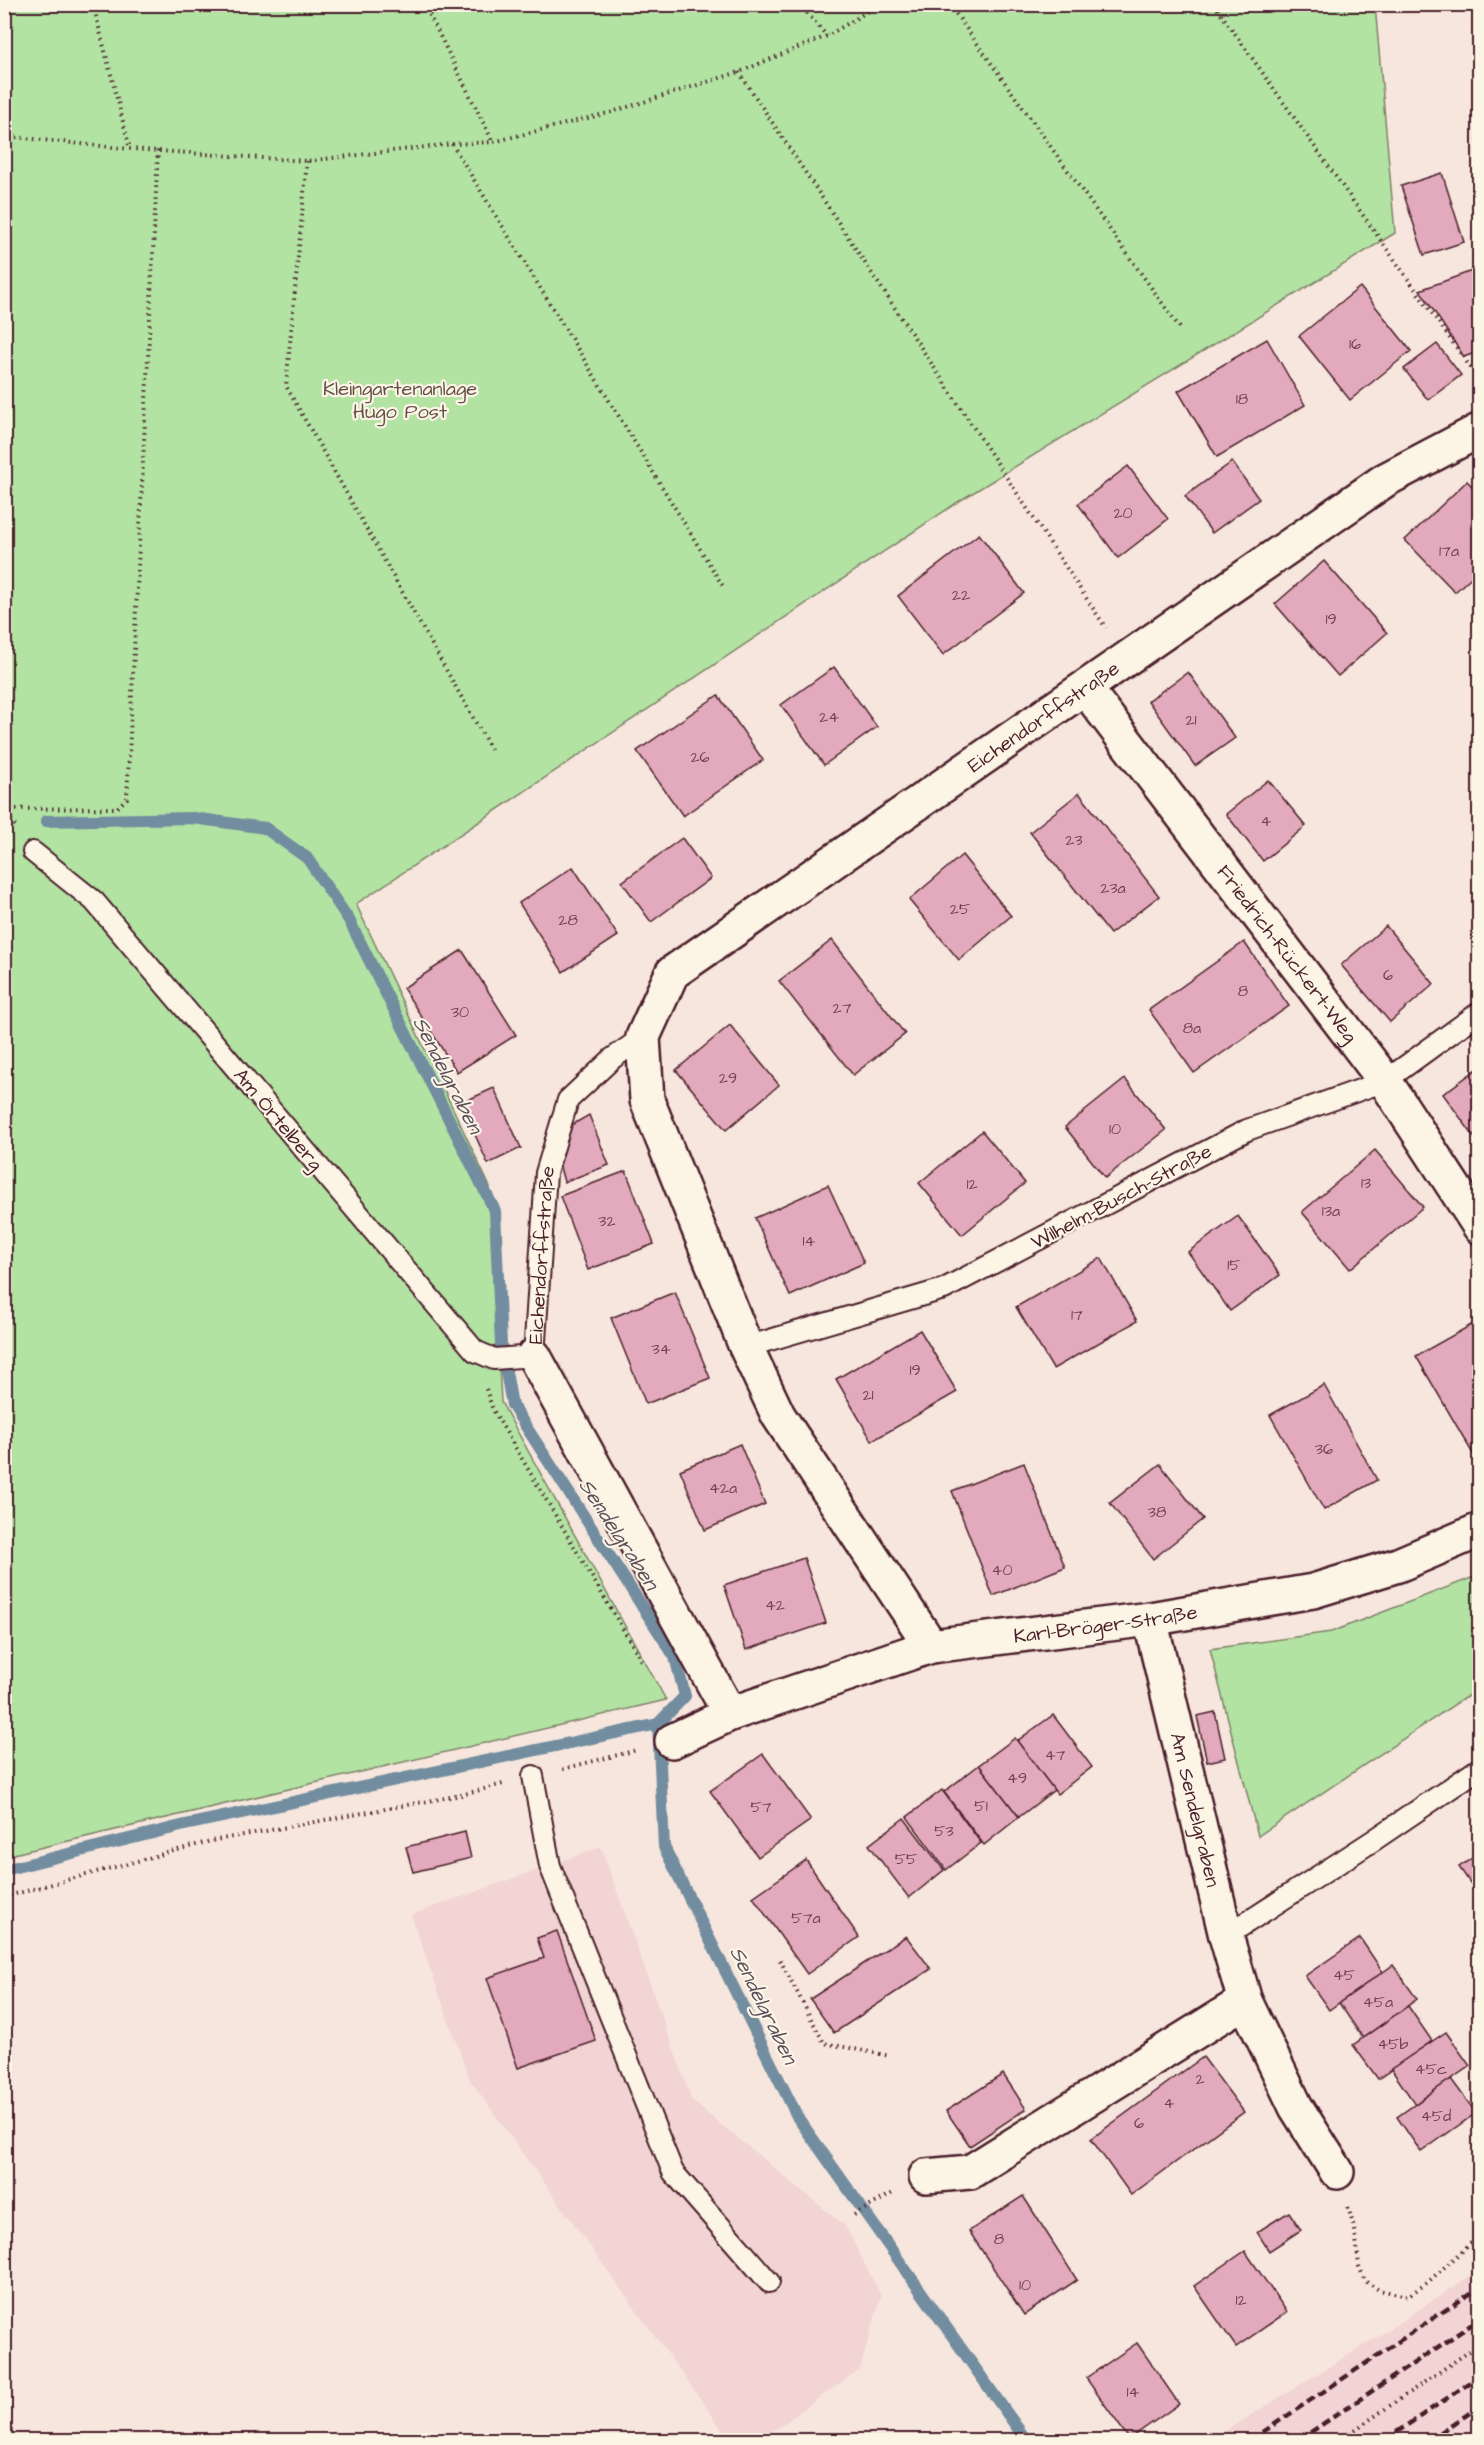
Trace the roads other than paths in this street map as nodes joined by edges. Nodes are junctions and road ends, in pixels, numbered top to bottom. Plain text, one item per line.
1 (1479, 430) edge
2 (1085, 688) junction
3 (33, 852) dead end
4 (1479, 1012) edge
5 (643, 1037) junction
6 (1385, 1081) junction
7 (1479, 1227) edge
8 (746, 1347) junction
9 (524, 1357) junction
10 (1479, 1530) edge
11 (1150, 1620) junction
12 (931, 1646) junction
13 (730, 1714) junction
14 (658, 1745) road end
15 (1479, 1768) edge
16 (533, 1776) road end
17 (1226, 1936) junction
18 (1245, 2001) junction
19 (1337, 2172) road end
20 (926, 2176) dead end
21 (769, 2282) dead end

1 - 2 street, Eichendorffstraße
2 - 5 street, Eichendorffstraße
2 - 6 street, Friedrich-Rückert-Weg
3 - 9 lane, Am Örtelberg
4 - 6 lane, Wilhelm-Busch-Straße
5 - 8 street, Eichendorffstraße
5 - 9 lane, Eichendorffstraße
6 - 7 street, Friedrich-Rückert-Weg
6 - 8 lane, Wilhelm-Busch-Straße
8 - 12 street, Eichendorffstraße
9 - 13 street, Eichendorffstraße
10 - 11 street, Karl-Bröger-Straße
11 - 12 street, Karl-Bröger-Straße
11 - 17 street, Am Sendelgraben
12 - 13 street, Karl-Bröger-Straße
13 - 14 street, Karl-Bröger-Straße
15 - 17 lane
16 - 21 lane
17 - 18 street, Am Sendelgraben
18 - 19 street, Am Sendelgraben
18 - 20 street

